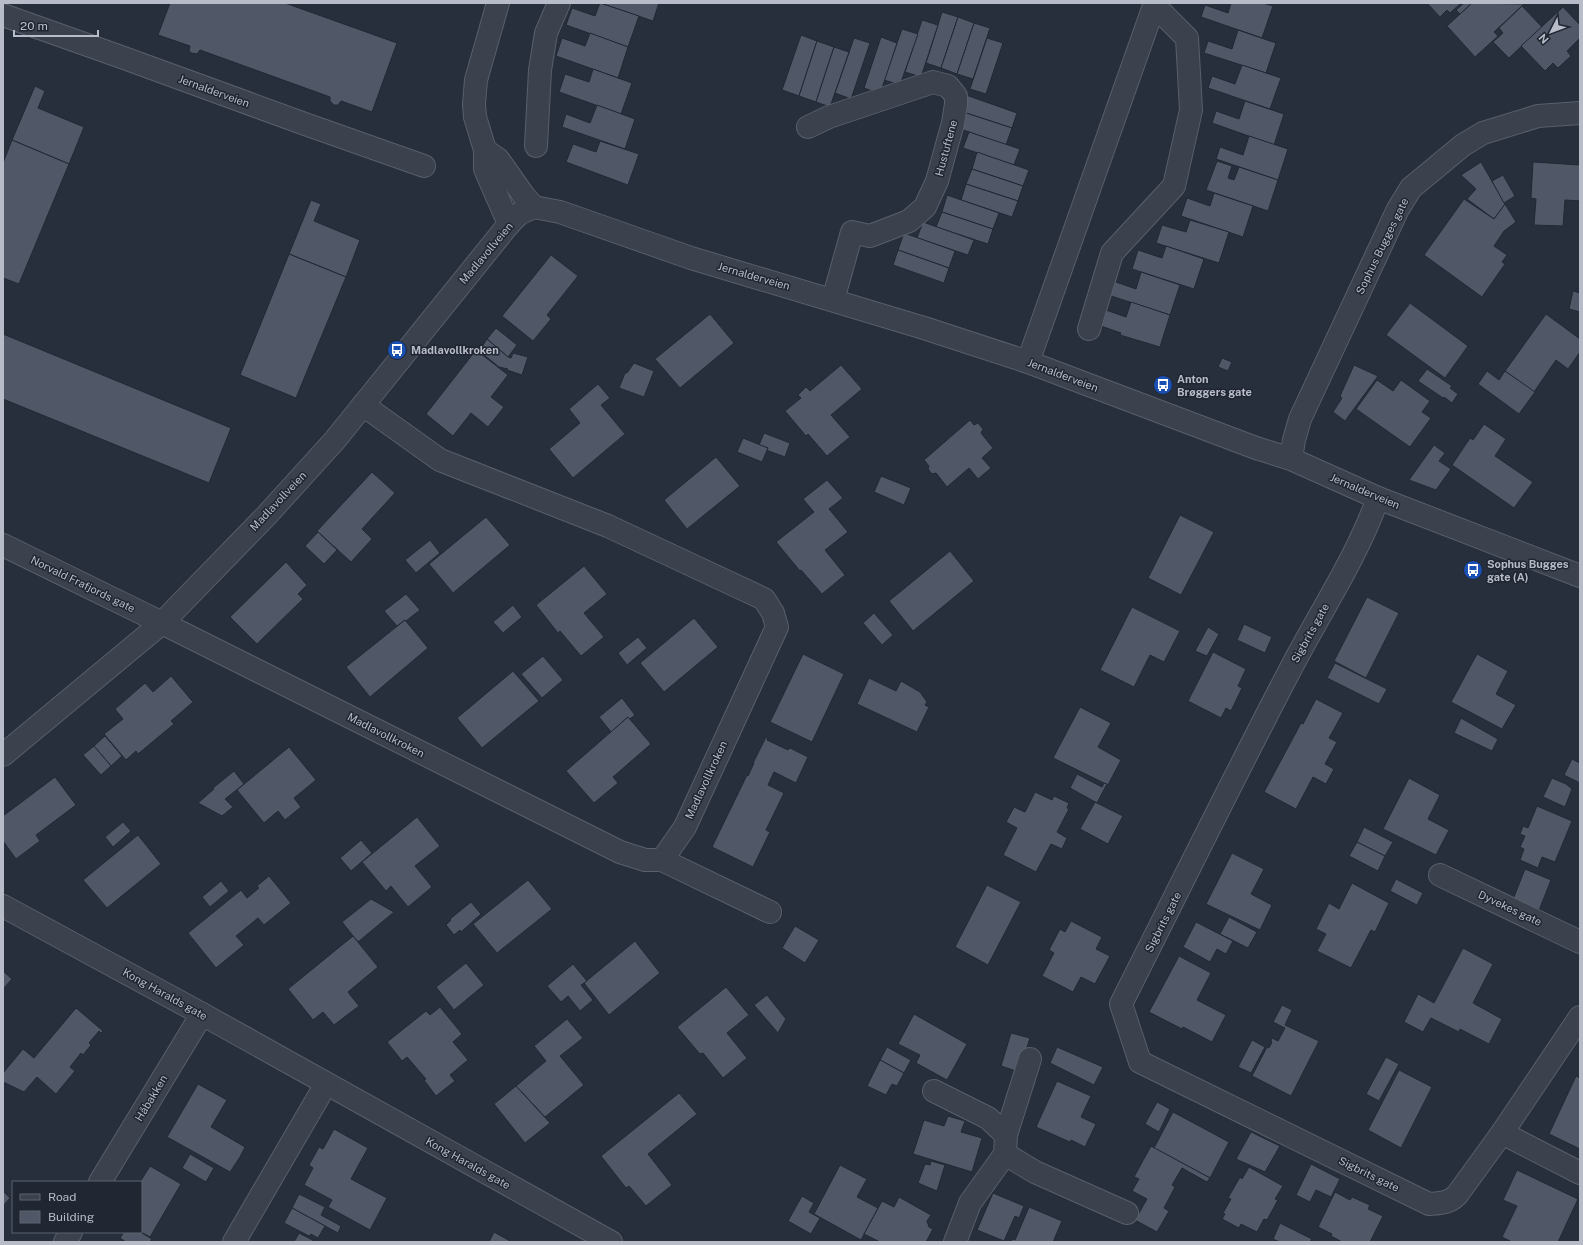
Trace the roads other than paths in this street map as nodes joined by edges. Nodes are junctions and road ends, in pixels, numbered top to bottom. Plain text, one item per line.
1 (498, 3) edge
2 (560, 3) edge
3 (1155, 4) edge
4 (3, 15) edge
5 (1580, 113) edge
6 (808, 127) dead end
7 (536, 146) dead end
8 (485, 150) junction
9 (424, 166) dead end
10 (521, 215) junction
11 (833, 300) junction
12 (1089, 328) dead end
13 (1028, 362) junction
14 (363, 405) junction
15 (1291, 459) junction
16 (1378, 498) junction
17 (3, 545) edge
18 (1580, 576) edge
19 (162, 623) junction
20 (3, 755) edge
21 (662, 860) junction
22 (1440, 875) dead end
23 (3, 906) edge
24 (770, 912) dead end
25 (1580, 942) edge
26 (202, 1014) junction
27 (1580, 1017) edge
28 (1030, 1059) dead end
29 (326, 1084) junction
30 (934, 1092) dead end
31 (1502, 1133) junction
32 (1006, 1144) junction
33 (1580, 1174) edge
34 (101, 1181) edge
35 (1127, 1213) dead end
36 (70, 1233) edge
37 (65, 1242) edge
38 (234, 1242) edge
39 (610, 1242) edge
40 (955, 1242) edge

1 - 8 street
2 - 7 street
3 - 12 street
3 - 13 street
4 - 9 street, Jernalderveien
5 - 15 street, Sophus Bugges gate
6 - 11 street, Hustuftene
8 - 10 street
8 - 10 street
10 - 11 street, Jernalderveien
10 - 14 street, Madlavollveien
11 - 13 street, Jernalderveien
13 - 15 street, Jernalderveien
14 - 19 street, Madlavollveien
14 - 21 street, Madlavollkroken
15 - 16 street, Jernalderveien
16 - 18 street, Jernalderveien
16 - 31 street, Sigbrits gate
17 - 19 street, Norvald Frafjords gate
19 - 20 street, Madlavollveien
19 - 21 street, Madlavollkroken
21 - 24 street
22 - 25 street, Dyvekes gate
23 - 26 street, Kong Haralds gate
26 - 29 street, Kong Haralds gate
26 - 34 street, Håbakken
27 - 31 street
28 - 32 street
29 - 38 street
29 - 39 street, Kong Haralds gate
30 - 32 street
31 - 33 street
32 - 35 street
32 - 40 street
36 - 37 street

